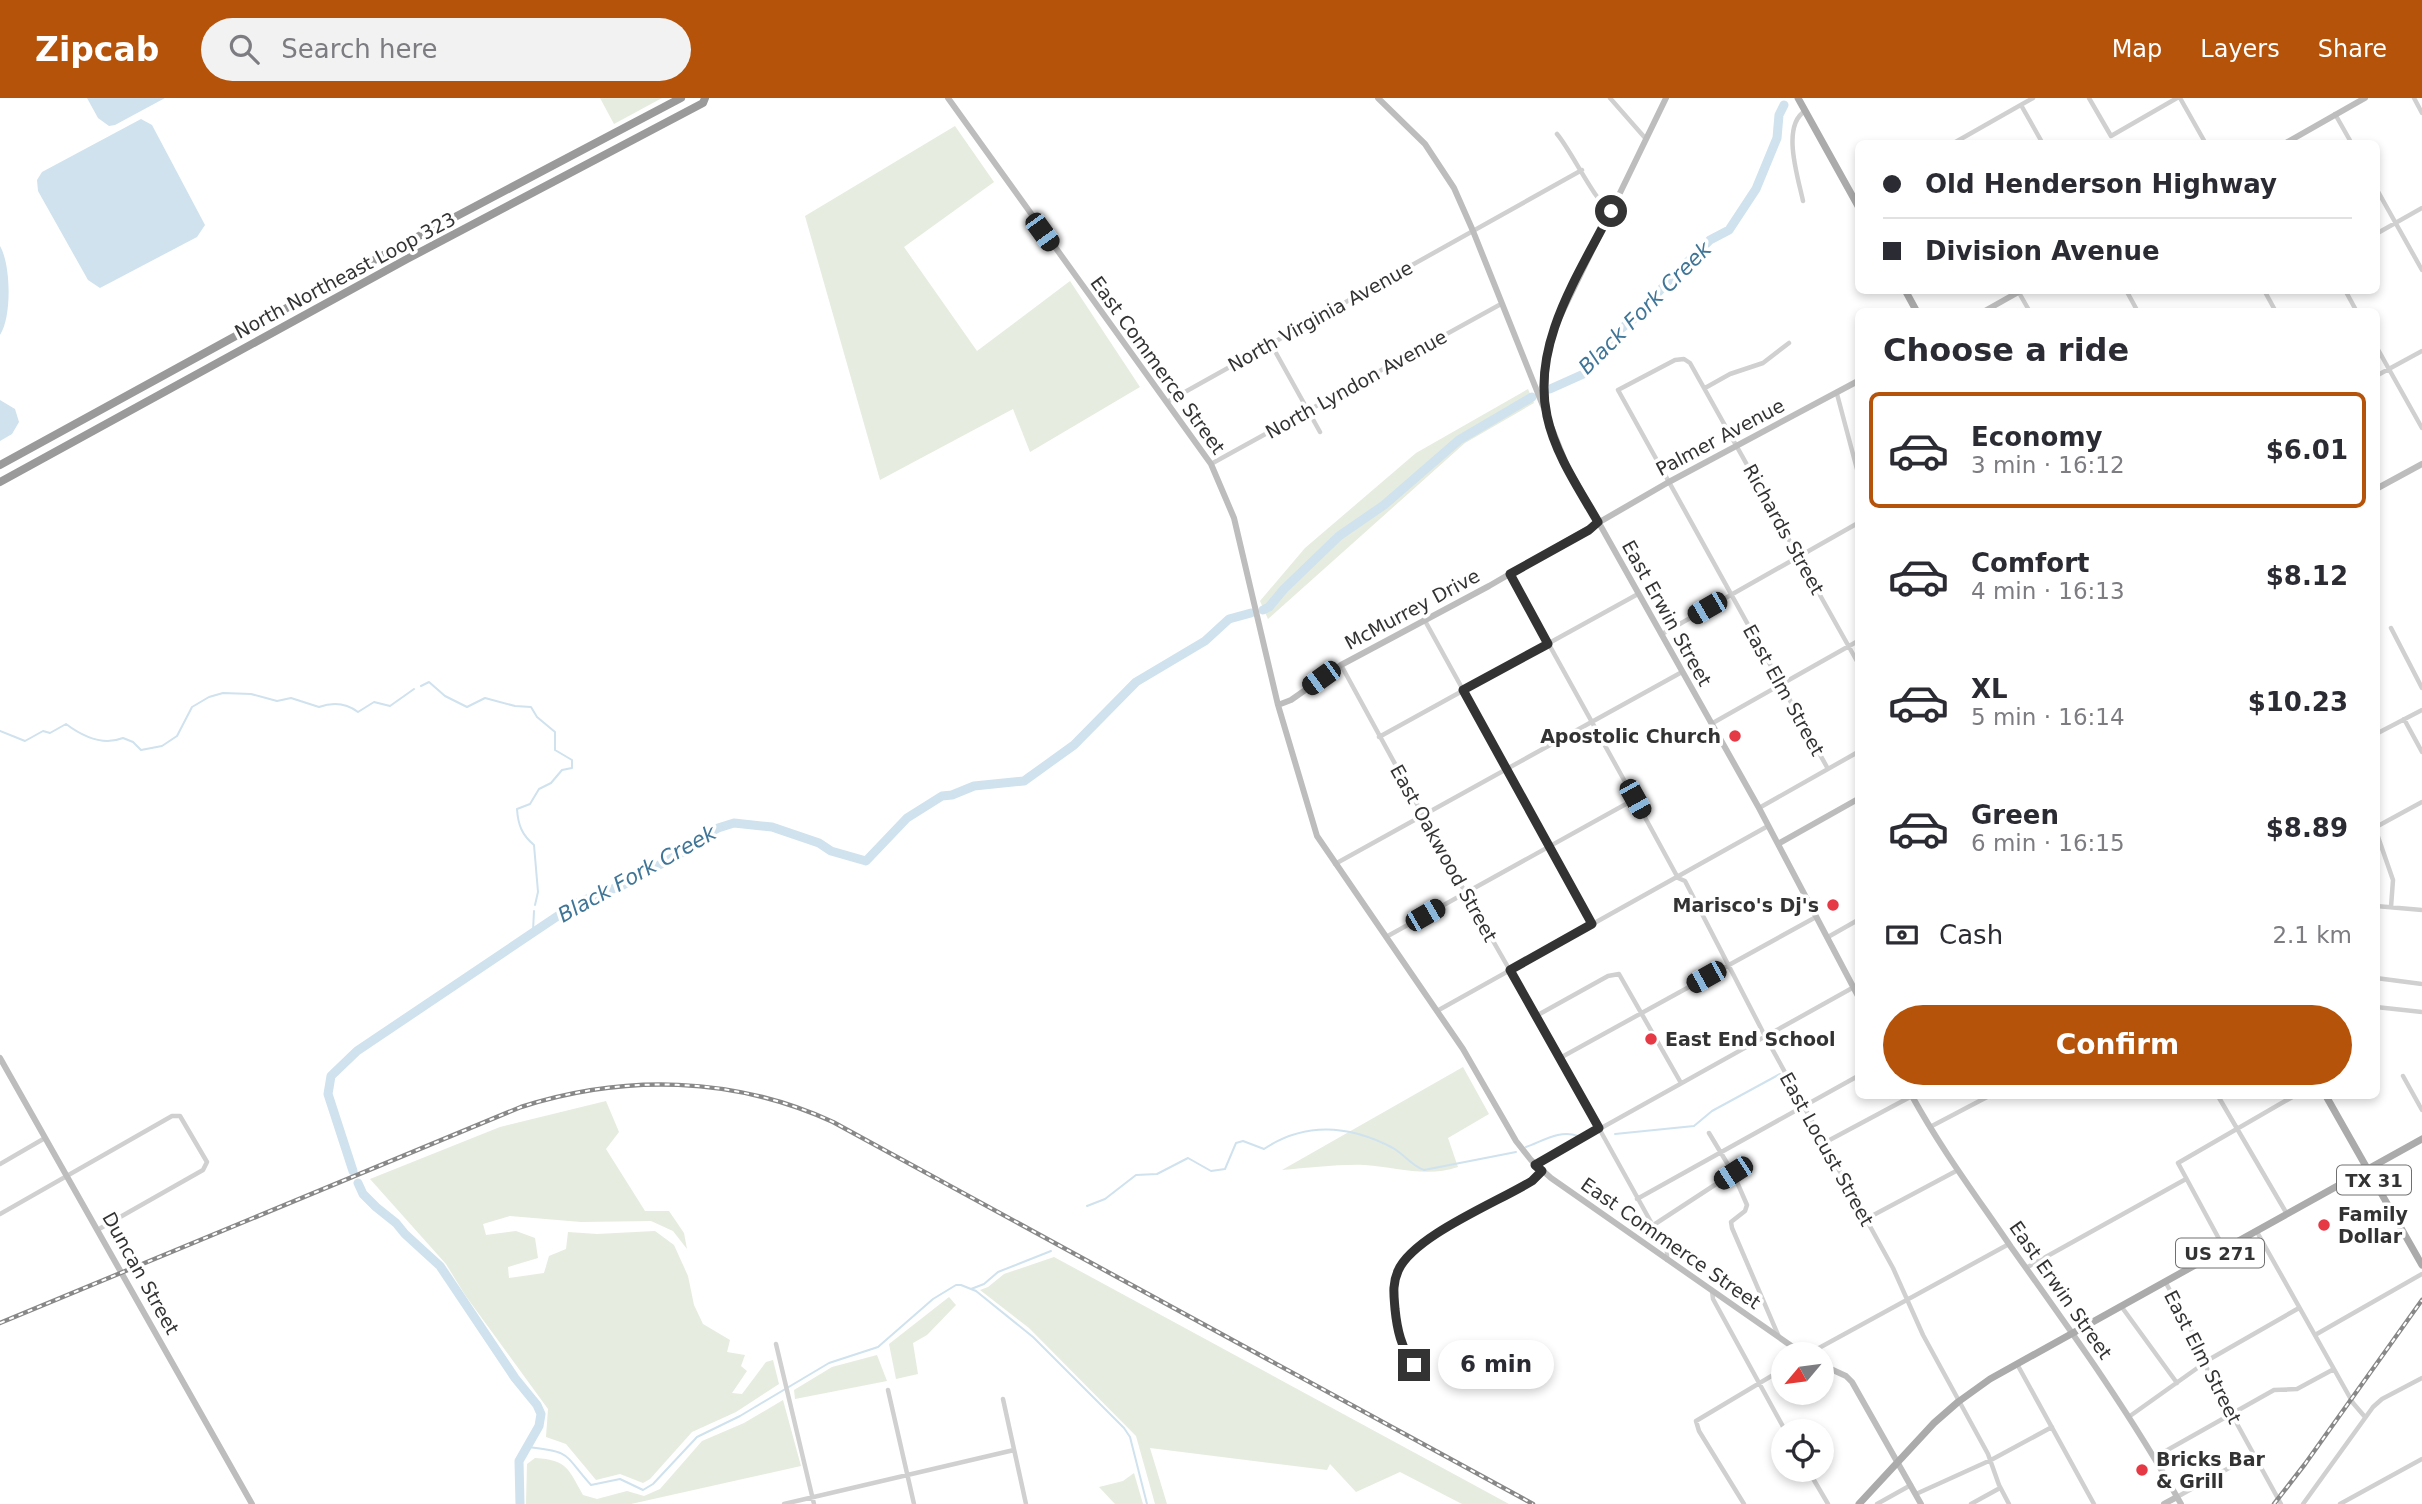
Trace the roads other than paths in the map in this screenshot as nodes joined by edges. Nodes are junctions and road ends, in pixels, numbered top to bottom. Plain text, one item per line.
1 (681, 98) edge
2 (705, 98) edge
3 (948, 98) edge
4 (1378, 98) edge
5 (1610, 98) edge
6 (1666, 98) edge
7 (1797, 98) edge
8 (2033, 98) edge
9 (2089, 98) edge
10 (2179, 98) edge
11 (2365, 98) edge
12 (2414, 98) edge
13 (2021, 105) junction
14 (1805, 111) junction
15 (2422, 113) edge
16 (2335, 114) junction
17 (1557, 134) dead end
18 (1647, 139) junction
19 (1959, 140) edge
20 (2041, 140) edge
21 (2204, 140) edge
22 (2291, 140) edge
23 (2349, 140) edge
24 (561, 162) junction
25 (1582, 170) junction
26 (567, 174) junction
27 (1855, 195) edge
28 (2380, 195) edge
29 (1803, 201) dead end
30 (2422, 208) edge
31 (1611, 211) junction
32 (2396, 223) junction
33 (1473, 232) junction
34 (2380, 232) edge
35 (400, 246) junction
36 (407, 259) junction
37 (2422, 270) edge
38 (2014, 294) edge
39 (1501, 304) junction
40 (1990, 308) edge
41 (229, 340) junction
42 (1788, 343) dead end
43 (1270, 344) junction
44 (2422, 351) edge
45 (236, 352) junction
46 (2380, 353) edge
47 (1546, 364) junction
48 (1528, 369) junction
49 (2389, 369) junction
50 (2380, 374) edge
51 (1855, 383) edge
52 (1705, 388) junction
53 (1618, 390) joint
54 (1837, 394) junction
55 (1167, 402) junction
56 (1308, 410) junction
57 (1547, 418) junction
58 (2422, 428) edge
59 (1320, 432) dead end
60 (46, 440) junction
61 (1737, 444) junction
62 (52, 452) junction
63 (1853, 458) joint
64 (1211, 464) junction
65 (1855, 464) edge
66 (2422, 464) edge
67 (0, 465) edge
68 (0, 482) edge
69 (1667, 483) junction
70 (2380, 487) edge
71 (1598, 522) junction
72 (1855, 525) edge
73 (1799, 557) junction
74 (1510, 574) junction
75 (1638, 594) junction
76 (1730, 595) junction
77 (1424, 619) junction
78 (2391, 628) dead end
79 (1662, 634) junction
80 (1855, 643) edge
81 (1548, 644) junction
82 (1849, 646) junction
83 (1855, 657) edge
84 (1341, 665) junction
85 (1682, 672) junction
86 (1781, 685) junction
87 (2422, 688) edge
88 (1463, 690) junction
89 (1278, 705) junction
90 (2422, 710) edge
91 (2404, 719) junction
92 (1592, 721) junction
93 (1711, 724) junction
94 (2380, 732) edge
95 (1379, 737) junction
96 (2422, 752) edge
97 (1855, 754) edge
98 (1507, 768) junction
99 (1828, 769) junction
100 (1629, 789) dead end
101 (1855, 801) edge
102 (2422, 802) edge
103 (1759, 808) junction
104 (1423, 816) junction
105 (1768, 826) junction
106 (2380, 827) edge
107 (2380, 841) edge
108 (1778, 844) junction
109 (1549, 845) junction
110 (1335, 864) junction
111 (1678, 878) junction
112 (1465, 892) junction
113 (2380, 906) edge
114 (2391, 907) junction
115 (2422, 910) edge
116 (1816, 917) junction
117 (1855, 922) edge
118 (1592, 924) junction
119 (1828, 937) junction
120 (1385, 938) junction
121 (1728, 965) junction
122 (1510, 970) junction
123 (2380, 979) edge
124 (2422, 984) edge
125 (1854, 987) joint
126 (2380, 1007) edge
127 (1437, 1011) junction
128 (1642, 1012) junction
129 (2422, 1012) edge
130 (1536, 1016) junction
131 (1765, 1036) junction
132 (0, 1058) edge
133 (1560, 1058) junction
134 (2403, 1076) dead end
135 (1855, 1078) edge
136 (1681, 1083) junction
137 (1906, 1099) edge
138 (1914, 1099) edge
139 (1983, 1099) edge
140 (2220, 1099) edge
141 (2289, 1099) edge
142 (2328, 1099) edge
143 (1804, 1106) junction
144 (2422, 1110) edge
145 (1599, 1128) junction
146 (1930, 1128) junction
147 (2238, 1129) junction
148 (1709, 1133) dead end
149 (46, 1138) junction
150 (2422, 1139) edge
151 (1824, 1143) junction
152 (1721, 1152) junction
153 (0, 1164) edge
154 (1535, 1165) junction
155 (2367, 1169) junction
156 (1958, 1170) junction
157 (1542, 1171) junction
158 (1733, 1173) junction
159 (68, 1175) junction
160 (2186, 1179) junction
161 (1637, 1199) junction
162 (0, 1214) edge
163 (2288, 1214) junction
164 (1866, 1219) junction
165 (1652, 1226) junction
166 (99, 1229) junction
167 (2257, 1232) junction
168 (2009, 1244) junction
169 (2225, 1250) junction
170 (1667, 1261) junction
171 (2422, 1265) edge
172 (2026, 1268) junction
173 (2422, 1274) edge
174 (2166, 1283) junction
175 (1712, 1291) junction
176 (1907, 1300) junction
177 (2122, 1306) junction
178 (2299, 1308) junction
179 (2072, 1334) junction
180 (2315, 1335) junction
181 (1780, 1338) junction
182 (1786, 1342) edge
183 (1828, 1342) edge
184 (776, 1343) dead end
185 (2204, 1363) junction
186 (2017, 1364) junction
187 (2334, 1369) junction
188 (1419, 1370) dead end
189 (1834, 1371) edge
190 (1771, 1376) edge
191 (2422, 1378) edge
192 (2177, 1382) junction
193 (1759, 1383) junction
194 (888, 1390) dead end
195 (1003, 1399) dead end
196 (1958, 1402) junction
197 (2231, 1413) junction
198 (2130, 1416) junction
199 (2365, 1417) junction
200 (1779, 1419) edge
201 (2052, 1427) junction
202 (1014, 1450) junction
203 (2253, 1454) junction
204 (2155, 1457) junction
205 (1991, 1460) junction
206 (2422, 1460) edge
207 (1898, 1463) junction
208 (908, 1476) junction
209 (1815, 1482) edge
210 (1911, 1485) junction
211 (2000, 1488) junction
212 (1916, 1494) junction
213 (813, 1497) junction
214 (2177, 1497) junction
215 (252, 1504) edge
216 (784, 1504) edge
217 (814, 1504) edge
218 (914, 1504) edge
219 (1026, 1504) edge
220 (1744, 1504) edge
221 (1828, 1504) edge
222 (1859, 1504) edge
223 (1877, 1504) edge
224 (1921, 1504) edge
225 (1971, 1504) edge
226 (2009, 1504) edge
227 (2094, 1504) edge
228 (2164, 1504) edge
229 (2181, 1504) edge
230 (2281, 1504) edge
231 (2303, 1504) edge
232 (2340, 1504) edge

1 - 24 highway, North Northeast Loop 323
2 - 26 highway, North Northeast Loop 323
3 - 55 street, East Commerce Street
4 - 33 street, East Erwin Street
5 - 18 street
6 - 18 street
7 - 14 main road
8 - 13 street
9 - 10 street
10 - 21 street
11 - 16 street
12 - 15 street
13 - 19 street
13 - 20 street
14 - 27 main road
14 - 29 street
16 - 22 street
16 - 23 street
17 - 25 street
18 - 31 street
24 - 26 highway
24 - 35 highway, North Northeast Loop 323
25 - 31 street
25 - 33 street, North Virginia Avenue
26 - 36 highway, North Northeast Loop 323
28 - 32 street
30 - 32 street
31 - 47 street
32 - 34 street
32 - 37 street
33 - 39 street, East Erwin Street
33 - 43 street, North Virginia Avenue
35 - 36 highway
35 - 41 highway, North Northeast Loop 323
36 - 45 highway, North Northeast Loop 323
38 - 40 street
39 - 48 street, East Erwin Street
39 - 56 street, North Lyndon Avenue
41 - 45 highway
41 - 60 highway, North Northeast Loop 323
42 - 52 street
43 - 55 street, North Virginia Avenue
43 - 56 street
44 - 49 street
45 - 62 highway, North Northeast Loop 323
46 - 49 street
47 - 48 street
47 - 57 street
48 - 57 street, East Erwin Street
49 - 50 street
49 - 58 street
51 - 54 street, Palmer Avenue
52 - 53 street, Richards Street
52 - 61 street, Richards Street
53 - 69 street, East Elm Street
54 - 61 street, Palmer Avenue
54 - 63 street
55 - 64 street, East Commerce Street
56 - 59 street
56 - 64 street, North Lyndon Avenue
57 - 71 street, East Erwin Street
60 - 62 highway
60 - 67 highway, North Northeast Loop 323
61 - 69 street, Palmer Avenue
61 - 73 street, Richards Street
62 - 68 highway, North Northeast Loop 323
63 - 65 street
64 - 89 street, East Commerce Street
66 - 70 street
69 - 71 street, Palmer Avenue
69 - 76 street, East Elm Street
71 - 74 street, McMurrey Drive
71 - 75 street, East Erwin Street
72 - 73 street
73 - 76 street
73 - 82 street, Richards Street
74 - 77 street, McMurrey Drive
74 - 81 street
75 - 79 street, East Erwin Street
75 - 81 street
76 - 79 street
76 - 86 street, East Elm Street
77 - 84 street, McMurrey Drive
77 - 88 street
78 - 87 street
79 - 85 street, East Erwin Street
80 - 82 street
81 - 88 street
81 - 92 street
82 - 83 street, Richards Street
82 - 86 street
84 - 89 street, McMurrey Drive
84 - 95 street, East Oakwood Street
85 - 92 street
85 - 93 street, East Erwin Street
86 - 93 street
86 - 99 street, East Elm Street
88 - 95 street
88 - 98 street
89 - 110 street, East Commerce Street
90 - 91 street
91 - 94 street
91 - 96 street
92 - 98 street
92 - 100 street
93 - 103 street, East Erwin Street
95 - 104 street, East Oakwood Street
97 - 99 street
98 - 104 street
98 - 109 street
99 - 103 street
101 - 108 street
102 - 106 street
103 - 105 street, East Erwin Street
104 - 110 street
104 - 112 street, East Oakwood Street
105 - 108 street, East Erwin Street
105 - 111 street
107 - 114 street
108 - 116 street, East Erwin Street
109 - 111 street, East Locust Street
109 - 112 street
109 - 118 street
110 - 120 street, East Commerce Street
111 - 118 street
111 - 121 street, East Locust Street
112 - 120 street
112 - 122 street, East Oakwood Street
113 - 114 street
114 - 115 street
116 - 119 street, East Erwin Street
116 - 121 street
117 - 119 street
118 - 122 street
119 - 125 street, East Erwin Street
120 - 127 street, East Commerce Street
121 - 128 street
121 - 131 street, East Locust Street
122 - 127 street
122 - 130 street, East Oakwood Street
123 - 124 street
125 - 131 street
126 - 129 street
127 - 154 street, East Commerce Street
128 - 130 street
128 - 133 street
128 - 136 street
130 - 133 street, East Oakwood Street
131 - 136 street
131 - 143 street, East Locust Street
132 - 149 street, Duncan Street
133 - 145 street, East Oakwood Street
134 - 144 street
135 - 143 street
136 - 145 street
137 - 151 street
138 - 146 street, East Erwin Street
139 - 146 street
140 - 147 street
141 - 147 street
142 - 155 main road, TX 31
143 - 151 street, East Locust Street
143 - 152 street
145 - 154 street
145 - 161 street, East Oakwood Street
146 - 156 street, East Erwin Street
147 - 160 street
147 - 163 street
148 - 152 street
149 - 153 street
149 - 159 street, Duncan Street
150 - 155 main road
151 - 164 street, East Locust Street
152 - 158 street
152 - 161 street
154 - 157 street, East Commerce Street
155 - 163 main road, US 271
155 - 171 main road, TX 31
156 - 164 street
156 - 168 street, East Erwin Street
157 - 170 street, East Commerce Street
157 - 188 street
158 - 165 street
158 - 181 street
159 - 162 street
159 - 166 street, Duncan Street
159 - 166 street
160 - 169 street
160 - 172 street
161 - 165 street, East Oakwood Street
163 - 167 main road, US 271
164 - 176 street, East Locust Street
165 - 170 street, East Oakwood Street
166 - 215 street, Duncan Street
167 - 169 main road, US 271
167 - 178 street
168 - 172 street, East Erwin Street
168 - 176 street
169 - 174 main road, US 271
170 - 175 street, East Commerce Street
172 - 179 street, East Erwin Street
173 - 180 street
174 - 177 main road, US 271
174 - 185 street, East Elm Street
175 - 181 street, East Commerce Street
175 - 193 street
176 - 183 street
176 - 196 street, East Locust Street
177 - 179 main road, US 271
177 - 192 street
178 - 180 street
178 - 185 street
179 - 186 main road, US 271
179 - 198 street, East Erwin Street
180 - 187 street
181 - 182 street, East Commerce Street
184 - 213 street
185 - 192 street
185 - 197 street, East Elm Street
186 - 196 main road, US 271
186 - 201 street
187 - 197 street
187 - 199 street
189 - 207 street
190 - 193 street
191 - 199 street
192 - 198 street
193 - 200 street
193 - 220 street
194 - 208 street
195 - 202 street
196 - 205 street, East Locust Street
196 - 207 main road, US 271
197 - 203 street, East Elm Street
197 - 204 street
198 - 204 street, East Erwin Street
199 - 231 street
201 - 205 street
201 - 227 street
202 - 208 street
202 - 219 street
203 - 214 street
203 - 230 street, East Elm Street
204 - 214 street, East Erwin Street
205 - 211 street, East Locust Street
205 - 212 street
206 - 232 street
207 - 210 street
207 - 222 main road, US 271
208 - 213 street
208 - 218 street
209 - 221 street
210 - 212 street
210 - 223 street
211 - 225 street
211 - 226 street, East Locust Street
212 - 224 street
213 - 216 street
213 - 217 street
214 - 228 street
214 - 229 street, East Erwin Street

